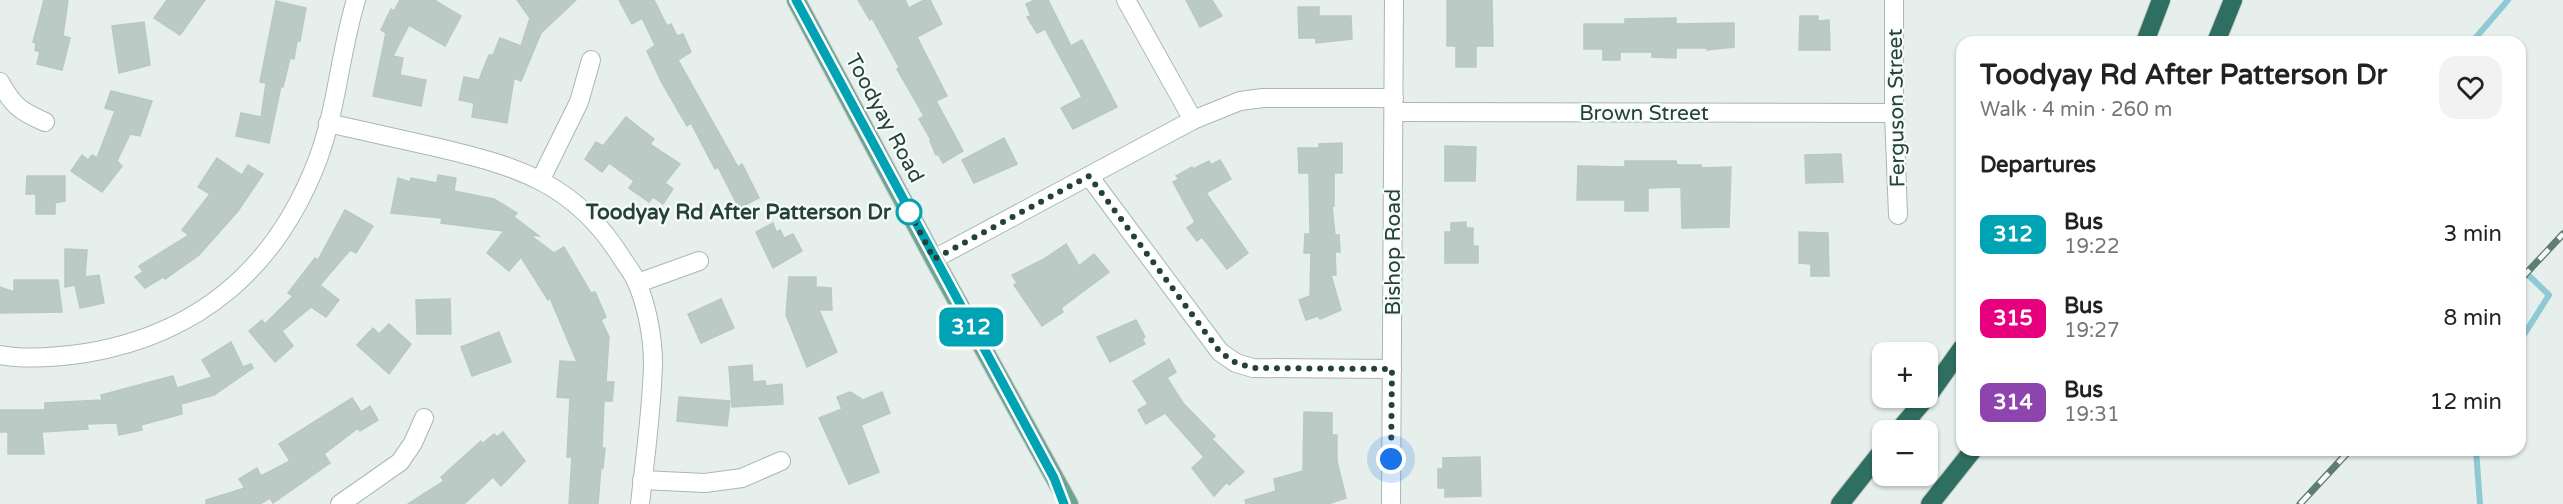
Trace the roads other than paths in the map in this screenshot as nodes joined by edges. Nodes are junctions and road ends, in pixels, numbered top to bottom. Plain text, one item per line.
1 (356, 0) edge
2 (796, 0) edge
3 (1126, 0) edge
4 (1394, 0) edge
5 (1894, 0) edge
6 (2161, 0) edge
7 (2233, 0) edge
8 (2147, 36) edge
9 (2218, 36) edge
10 (591, 60) dead end
11 (0, 82) edge
12 (1394, 105) junction
13 (1894, 113) junction
14 (1193, 120) junction
15 (45, 122) dead end
16 (328, 123) junction
17 (1089, 176) junction
18 (541, 179) junction
19 (1898, 215) dead end
20 (934, 259) junction
21 (699, 261) dead end
22 (638, 283) junction
23 (0, 355) edge
24 (1956, 356) edge
25 (1392, 369) junction
26 (1938, 382) edge
27 (1918, 408) edge
28 (424, 418) dead end
29 (1907, 420) edge
30 (1968, 456) edge
31 (780, 461) dead end
32 (1872, 463) edge
33 (1054, 478) junction
34 (642, 480) junction
35 (340, 504) edge
36 (640, 504) edge
37 (1064, 504) edge
38 (1069, 504) edge
39 (1391, 504) edge
40 (1839, 504) edge
41 (1930, 504) edge

1 - 16 street
2 - 20 main road, Toodyay Road
3 - 14 street
4 - 12 street, Bishop Road
5 - 13 street, Ferguson Street
6 - 8 highway
7 - 9 highway
10 - 18 street
11 - 15 street
12 - 13 street, Brown Street
12 - 14 street, Brown Street
12 - 25 street, Bishop Road
13 - 19 street, Ferguson Street
14 - 17 street, Brown Street
16 - 18 street
16 - 23 street
17 - 20 street, Brown Street
17 - 25 street
18 - 22 street
20 - 33 main road, Toodyay Road
21 - 22 street
22 - 34 street
24 - 26 highway
25 - 39 street, Bishop Road
27 - 29 highway
28 - 35 street
30 - 41 highway
31 - 34 street
32 - 40 highway
33 - 37 main road, Toodyay Road
33 - 38 main road, Toodyay Road
34 - 36 street

